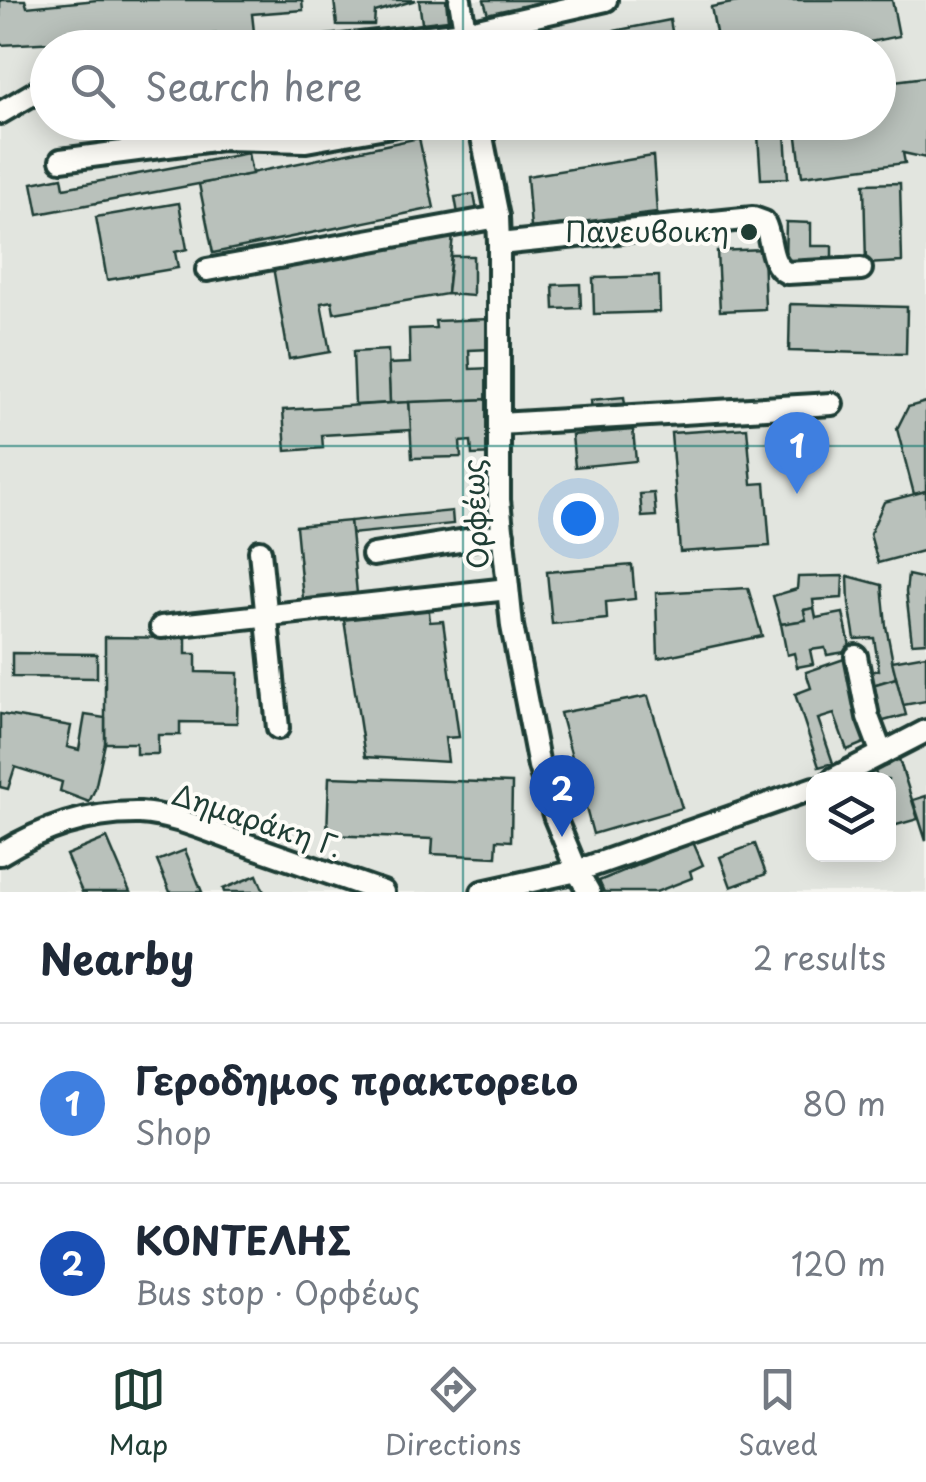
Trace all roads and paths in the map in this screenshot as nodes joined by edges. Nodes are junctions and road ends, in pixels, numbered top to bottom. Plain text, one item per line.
1 (460, 0) edge
2 (606, 0) edge
3 (465, 30) edge
4 (502, 30) edge
5 (30, 96) edge
6 (0, 113) edge
7 (213, 140) edge
8 (264, 140) edge
9 (312, 140) edge
10 (483, 140) edge
11 (61, 160) dead end
12 (498, 217) junction
13 (499, 244) junction
14 (861, 269) dead end
15 (207, 270) dead end
16 (832, 404) dead end
17 (499, 424) junction
18 (503, 534) junction
19 (260, 551) dead end
20 (374, 555) dead end
21 (508, 589) junction
22 (266, 615) junction
23 (162, 627) dead end
24 (856, 656) dead end
25 (278, 728) dead end
26 (926, 731) edge
27 (882, 754) junction
28 (848, 772) edge
29 (806, 791) edge
30 (0, 854) edge
31 (577, 871) junction
32 (383, 892) edge
33 (482, 892) edge
34 (588, 892) edge

1 - 3 street
2 - 4 street
5 - 6 street
7 - 11 street
8 - 9 street
10 - 12 street, Ορφέως
12 - 13 street, Ορφέως
12 - 15 street
13 - 14 street
13 - 17 street, Ορφέως
16 - 17 street
17 - 18 street, Ορφέως
18 - 20 street
18 - 21 street, Ορφέως
19 - 22 street
21 - 22 street
21 - 31 street, Ορφέως
22 - 23 street
22 - 25 street
24 - 27 street
26 - 27 street
27 - 28 street
29 - 31 street
30 - 32 street, Δημαράκη Γ.
31 - 33 street
31 - 34 street, Ορφέως

